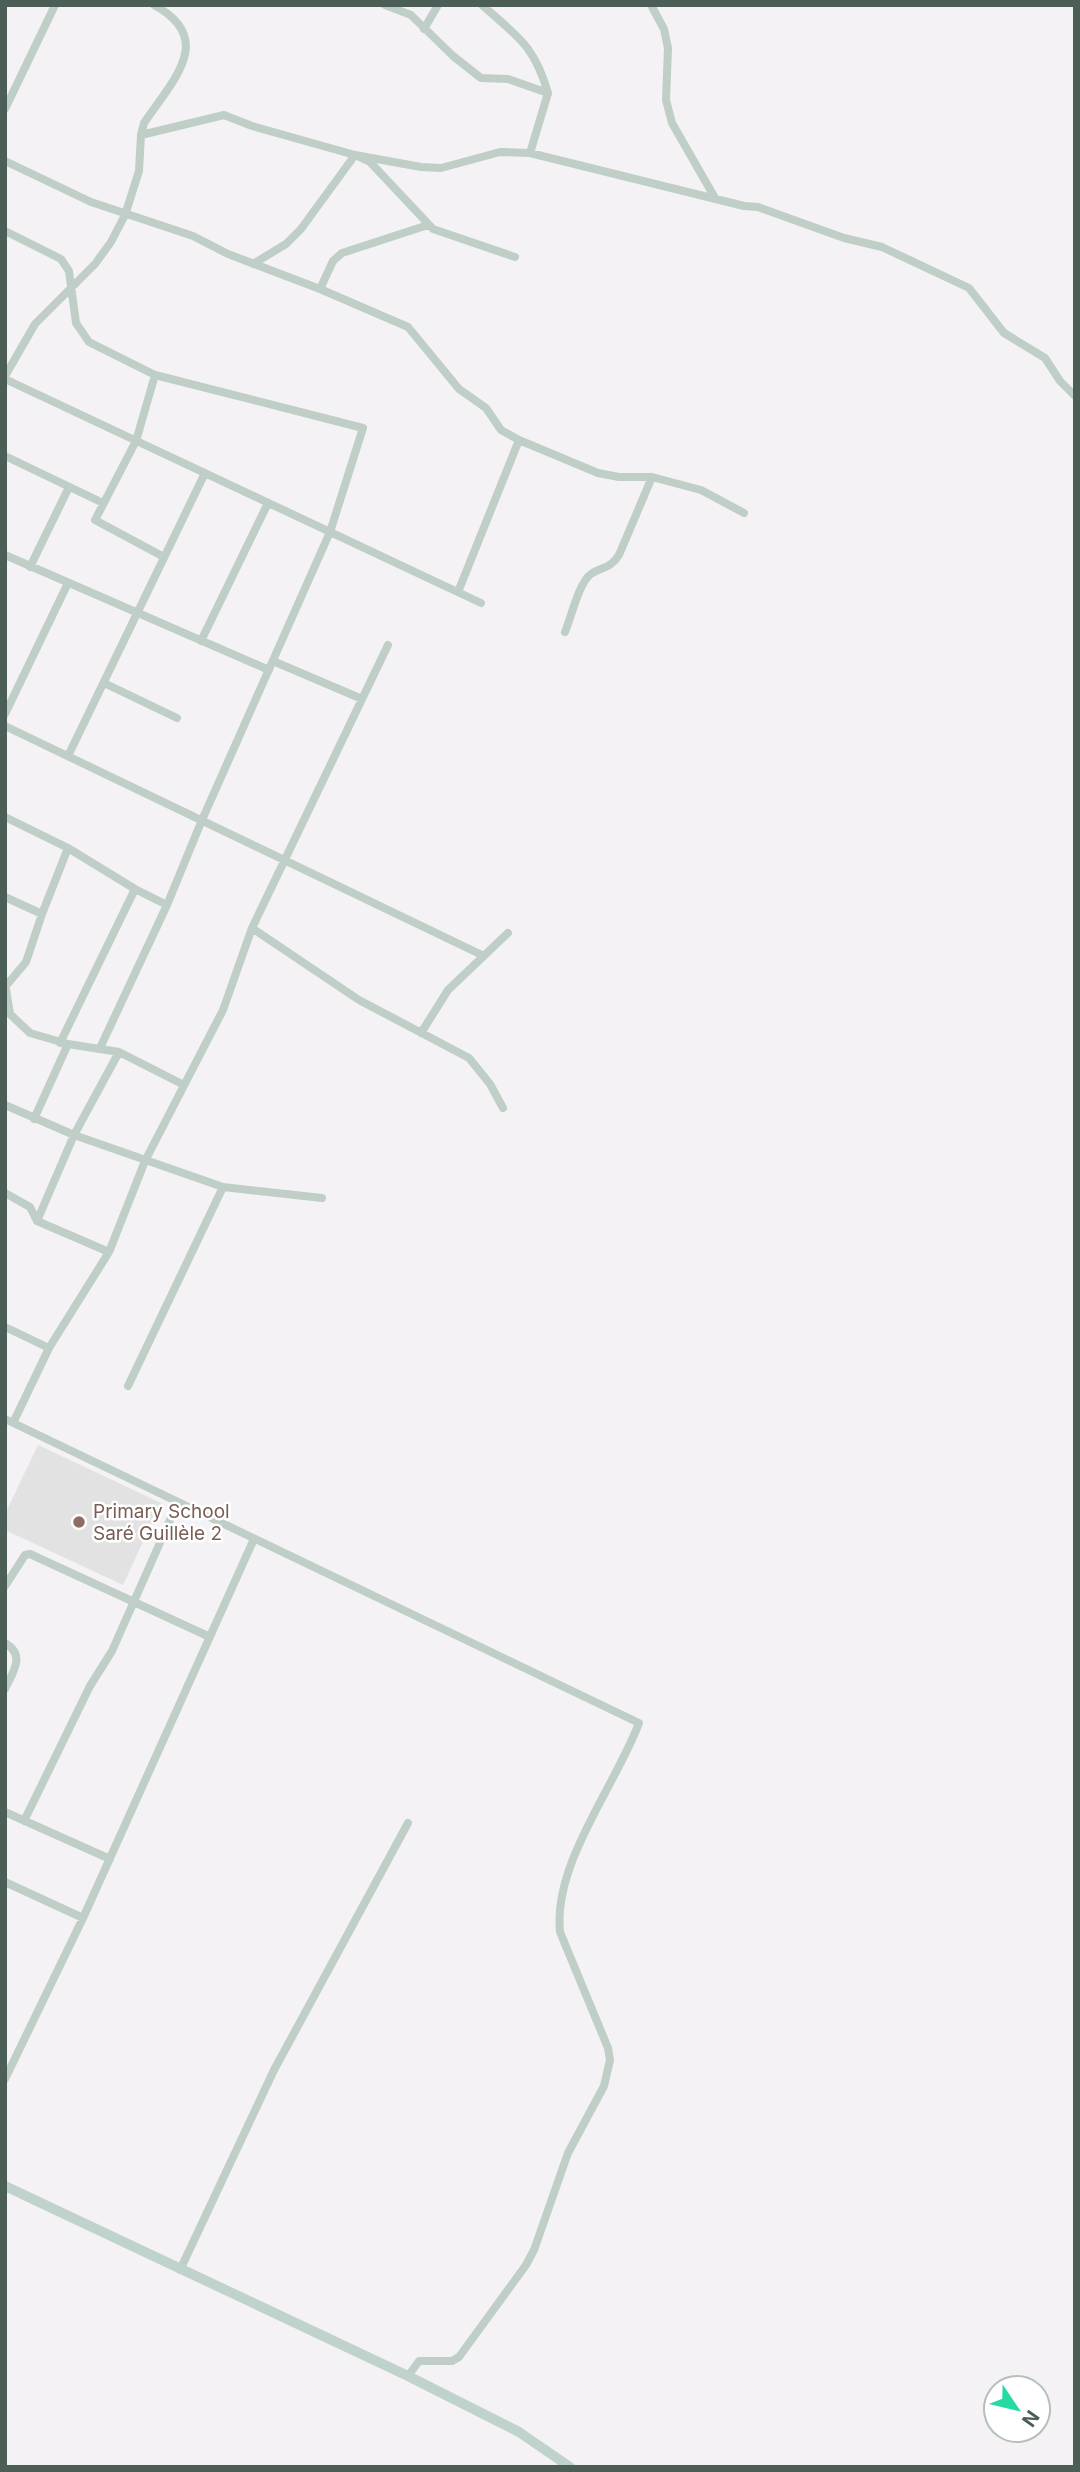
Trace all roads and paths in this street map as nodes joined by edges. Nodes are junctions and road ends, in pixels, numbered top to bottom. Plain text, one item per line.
1 (55, 5) edge
2 (385, 5) edge
3 (438, 5) edge
4 (482, 5) edge
5 (651, 5) edge
6 (159, 7) edge
7 (424, 29) junction
8 (548, 93) junction
9 (5, 109) edge
10 (141, 135) junction
11 (530, 153) junction
12 (355, 155) junction
13 (5, 161) edge
14 (715, 198) junction
15 (125, 215) junction
16 (428, 225) junction
17 (7, 232) edge
18 (5, 243) edge
19 (515, 257) dead end
20 (253, 264) junction
21 (71, 287) junction
22 (320, 289) junction
23 (155, 375) junction
24 (5, 377) edge
25 (1075, 396) edge
26 (519, 440) junction
27 (136, 441) junction
28 (5, 456) edge
29 (205, 473) junction
30 (652, 477) junction
31 (69, 487) junction
32 (103, 503) junction
33 (268, 503) junction
34 (744, 513) dead end
35 (330, 532) junction
36 (5, 555) edge
37 (164, 557) junction
38 (30, 567) junction
39 (68, 583) junction
40 (458, 592) junction
41 (481, 603) dead end
42 (137, 613) junction
43 (565, 632) dead end
44 (201, 641) junction
45 (388, 645) dead end
46 (273, 661) junction
47 (269, 670) junction
48 (104, 683) junction
49 (362, 699) junction
50 (5, 714) edge
51 (177, 718) dead end
52 (5, 726) edge
53 (68, 756) junction
54 (5, 817) edge
55 (202, 820) junction
56 (68, 848) junction
57 (285, 860) junction
58 (135, 889) junction
59 (5, 897) edge
60 (167, 905) junction
61 (42, 914) junction
62 (251, 928) junction
63 (508, 933) dead end
64 (484, 956) junction
65 (6, 985) edge
66 (421, 1033) junction
67 (64, 1044) junction
68 (100, 1048) junction
69 (120, 1052) junction
70 (184, 1085) junction
71 (5, 1105) edge
72 (503, 1108) dead end
73 (34, 1119) junction
74 (74, 1135) junction
75 (145, 1161) junction
76 (223, 1187) junction
77 (5, 1193) edge
78 (322, 1198) dead end
79 (37, 1221) junction
80 (108, 1252) junction
81 (5, 1327) edge
82 (49, 1348) junction
83 (128, 1386) dead end
84 (9, 1421) edge
85 (178, 1502) junction
86 (254, 1539) junction
87 (5, 1586) edge
88 (134, 1602) junction
89 (210, 1637) junction
90 (5, 1643) edge
91 (5, 1689) edge
92 (6, 1816) edge
93 (24, 1821) junction
94 (408, 1824) dead end
95 (110, 1859) junction
96 (5, 1882) edge
97 (83, 1918) junction
98 (5, 2079) edge
99 (5, 2186) edge
100 (180, 2270) junction
101 (408, 2376) junction
102 (570, 2467) edge

1 - 9 street
2 - 7 street
3 - 7 street
4 - 8 street
5 - 14 street
6 - 10 street
7 - 8 street
8 - 11 street
10 - 12 street
10 - 15 street
11 - 12 street
11 - 14 street
12 - 16 street
12 - 20 street
13 - 15 street
14 - 25 street
15 - 20 street
15 - 21 street
16 - 19 street
16 - 22 street
17 - 18 street
17 - 21 street
20 - 22 street
21 - 23 street
21 - 24 street
22 - 26 street
23 - 27 street
23 - 35 street
24 - 27 street
26 - 30 street
26 - 40 street
27 - 29 street
27 - 32 street
28 - 31 street
29 - 33 street
29 - 37 street
30 - 34 street
30 - 43 street
31 - 32 street
31 - 38 street
32 - 37 street
33 - 35 street
33 - 44 street
35 - 40 street
35 - 46 street
36 - 38 street
37 - 42 street
38 - 39 street
39 - 42 street
39 - 50 street
40 - 41 street
42 - 44 street
42 - 48 street
44 - 47 street
45 - 49 street
46 - 47 street
46 - 49 street
47 - 55 street
48 - 51 street
48 - 53 street
49 - 57 street
52 - 53 street
53 - 55 street
54 - 56 street
55 - 57 street
55 - 60 street
56 - 58 street
56 - 61 street
57 - 62 street
57 - 64 street
58 - 60 street
58 - 67 street
59 - 61 street
60 - 68 street
61 - 65 street
62 - 66 street
62 - 70 street
63 - 64 street
64 - 66 street
65 - 67 street
66 - 72 street
67 - 68 street
67 - 73 street
68 - 69 street
69 - 70 street
69 - 74 street
70 - 75 street
71 - 73 street
73 - 74 street
74 - 75 street
74 - 79 street
75 - 76 street
75 - 80 street
76 - 78 street
76 - 83 street
77 - 79 street
79 - 80 street
80 - 82 street
81 - 82 street
82 - 84 street
84 - 85 street
85 - 86 street
85 - 88 street
86 - 89 street
86 - 101 street
87 - 88 street
88 - 89 street
88 - 93 street
89 - 95 street
90 - 91 street
92 - 93 street
93 - 95 street
94 - 100 street
95 - 97 street
96 - 97 street
97 - 98 street
99 - 100 main road
100 - 101 main road
101 - 102 main road

